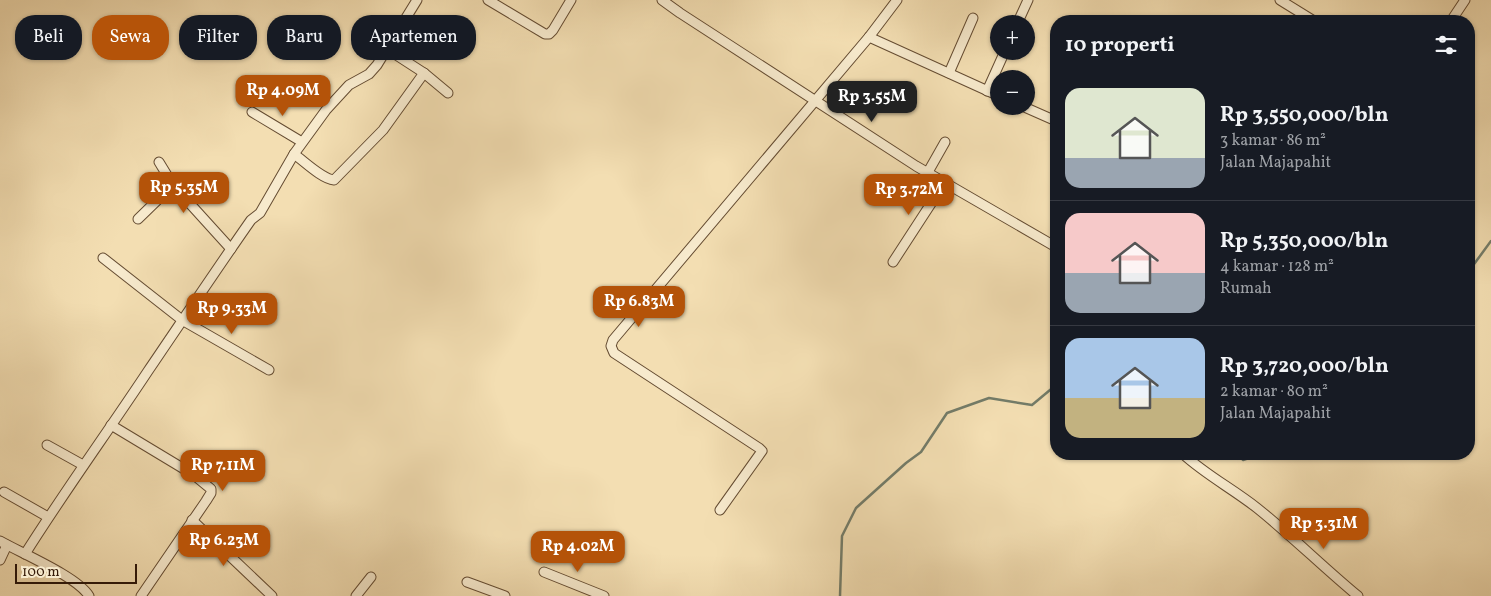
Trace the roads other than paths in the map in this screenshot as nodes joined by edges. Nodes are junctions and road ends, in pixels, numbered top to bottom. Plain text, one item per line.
1 (417, 0) edge
2 (488, 0) edge
3 (571, 0) edge
4 (662, 0) edge
5 (897, 0) edge
6 (1028, 0) edge
7 (1465, 0) edge
8 (1282, 1) edge
9 (408, 15) edge
10 (1021, 15) edge
11 (1304, 15) edge
12 (1455, 15) edge
13 (972, 18) dead end
14 (869, 37) junction
15 (380, 60) edge
16 (403, 60) edge
17 (1001, 60) edge
18 (949, 73) junction
19 (424, 74) junction
20 (987, 91) junction
21 (990, 92) edge
22 (448, 93) dead end
23 (815, 101) junction
24 (252, 112) dead end
25 (1035, 112) edge
26 (1050, 118) edge
27 (302, 142) junction
28 (945, 142) dead end
29 (294, 154) junction
30 (159, 162) dead end
31 (928, 172) junction
32 (945, 182) junction
33 (173, 185) junction
34 (138, 219) dead end
35 (1050, 243) edge
36 (231, 249) junction
37 (103, 258) dead end
38 (893, 262) dead end
39 (182, 320) junction
40 (269, 370) dead end
41 (111, 425) junction
42 (47, 445) dead end
43 (1190, 460) edge
44 (83, 465) junction
45 (4, 492) dead end
46 (720, 510) dead end
47 (48, 517) junction
48 (192, 520) junction
49 (4, 542) edge
50 (25, 554) junction
51 (0, 560) edge
52 (544, 572) dead end
53 (371, 576) dead end
54 (467, 582) dead end
55 (600, 595) edge
56 (89, 596) edge
57 (141, 596) edge
58 (272, 596) edge
59 (356, 596) edge
60 (505, 596) edge
61 (1358, 596) edge

1 - 9 street
2 - 3 street
4 - 23 street
5 - 14 street
6 - 10 street
7 - 12 street
8 - 11 street
13 - 18 street
14 - 18 street
14 - 23 street
15 - 27 street
16 - 19 street
17 - 20 street
18 - 20 street
19 - 22 street
19 - 29 street
20 - 21 street
23 - 31 street
23 - 46 street
24 - 27 street
25 - 26 street
27 - 29 street
28 - 31 street
29 - 36 street
30 - 33 street
31 - 32 street
32 - 35 street
32 - 38 street
33 - 34 street
33 - 36 street
36 - 39 street
37 - 39 street
39 - 40 street
39 - 41 street
41 - 44 street
41 - 48 street
42 - 44 street
43 - 61 street
44 - 47 street
45 - 47 street
47 - 50 street
48 - 57 street
48 - 58 street
49 - 50 street
49 - 51 street
50 - 56 street
52 - 55 street
53 - 59 street
54 - 60 street

